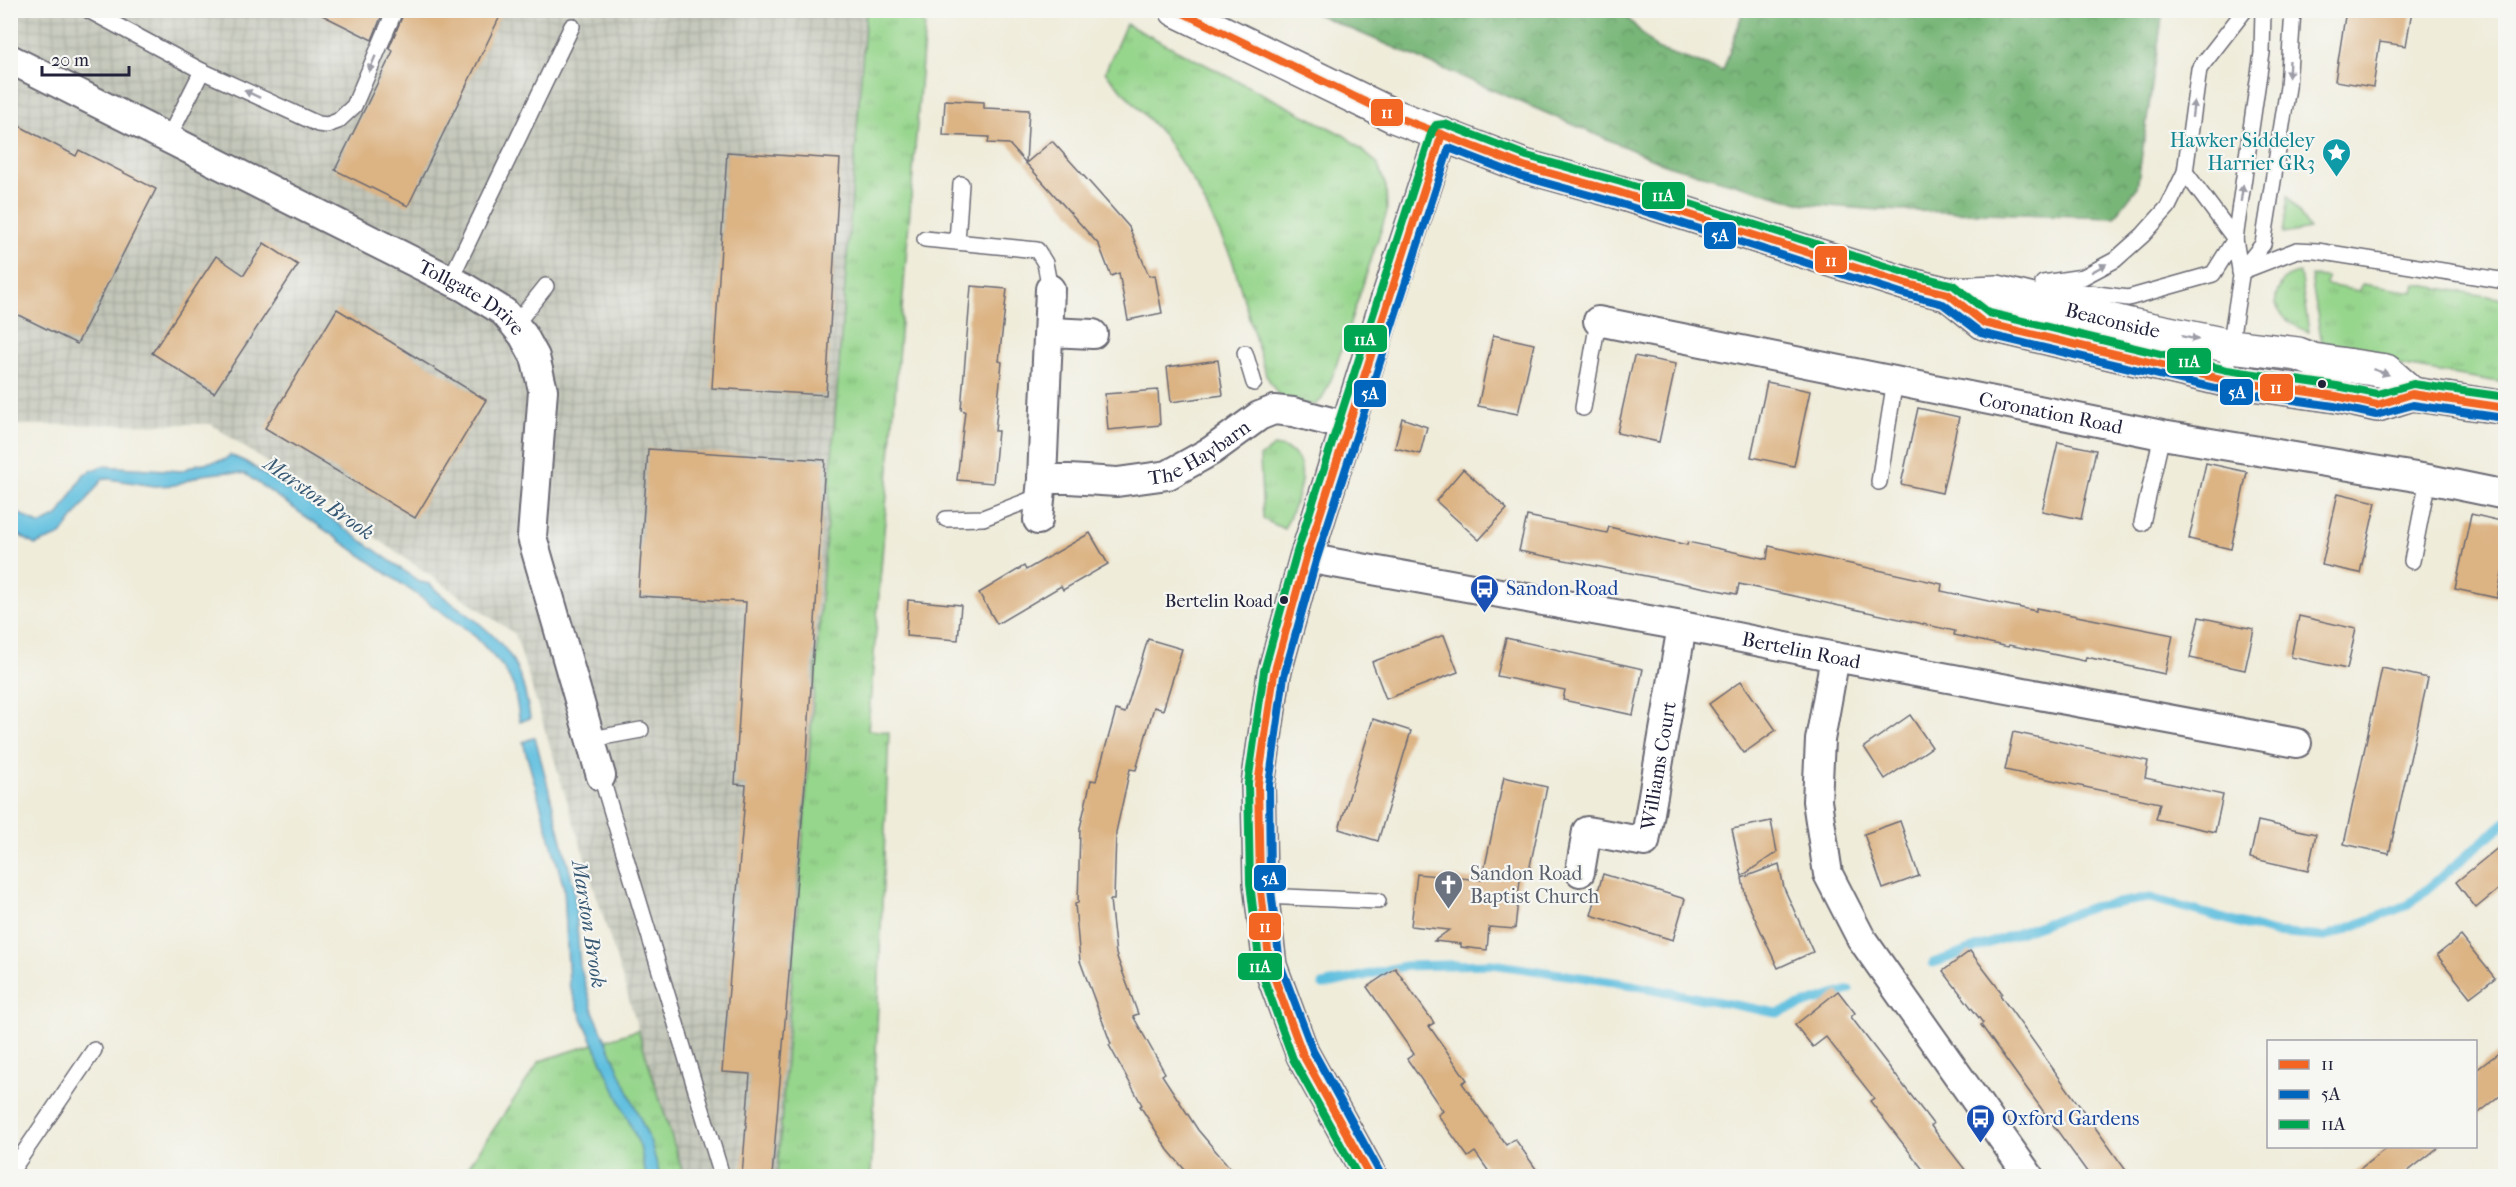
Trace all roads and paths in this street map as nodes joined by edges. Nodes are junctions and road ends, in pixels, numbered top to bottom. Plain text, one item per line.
1 (88, 10) edge
2 (395, 10) edge
3 (1176, 10) edge
4 (2246, 10) edge
5 (2263, 10) edge
6 (2293, 10) edge
7 (572, 26) dead end
8 (10, 59) edge
9 (202, 71) junction
10 (1442, 134) junction
11 (170, 137) junction
12 (2185, 172) junction
13 (961, 184) dead end
14 (925, 239) dead end
15 (2235, 239) junction
16 (957, 243) junction
17 (2240, 272) junction
18 (450, 280) junction
19 (2505, 281) edge
20 (2043, 283) junction
21 (546, 286) dead end
22 (1050, 289) joint
23 (1997, 292) junction
24 (1948, 294) junction
25 (1598, 321) joint
26 (515, 325) junction
27 (1049, 332) junction
28 (1093, 334) dead end
29 (2231, 346) junction
30 (1245, 353) dead end
31 (1895, 380) junction
32 (2225, 380) junction
33 (1254, 383) dead end
34 (2412, 394) junction
35 (1582, 408) dead end
36 (2505, 408) edge
37 (1347, 426) junction
38 (2162, 435) junction
39 (2428, 479) junction
40 (1879, 482) dead end
41 (2505, 495) edge
42 (1040, 499) junction
43 (946, 519) dead end
44 (2142, 523) dead end
45 (1306, 558) junction
46 (2412, 561) dead end
47 (1682, 626) junction
48 (1835, 657) junction
49 (641, 730) dead end
50 (592, 739) junction
51 (2297, 742) dead end
52 (601, 776) joint
53 (1580, 872) dead end
54 (1262, 897) junction
55 (1378, 901) dead end
56 (94, 1050) dead end
57 (10, 1173) edge
58 (722, 1176) edge
59 (1370, 1176) edge
60 (2028, 1176) edge

1 - 9 lane
2 -> 9 lane
3 - 10 main road, Beaconside
12 -> 4 lane
15 -> 5 lane
6 -> 17 lane
7 - 18 lane
8 - 11 street, Tollgate Drive
9 - 11 lane
10 - 24 main road, Beaconside
10 - 37 main road
11 - 18 street, Tollgate Drive
12 - 15 lane
20 -> 12 lane
13 - 16 lane
14 - 16 lane
15 - 17 lane
15 - 20 lane
16 - 22 lane
17 - 19 lane
17 - 29 lane
18 - 26 street, Tollgate Drive
20 - 23 lane
21 - 26 lane
22 - 27 street
23 - 24 main road, Beaconside
23 -> 29 main road, Beaconside
24 - 32 main road, Beaconside
25 - 31 street, Coronation Road
25 - 35 lane
26 - 50 street, Tollgate Drive
27 - 28 street
27 - 42 street
29 - 32 lane
29 -> 34 main road, Beaconside
30 - 33 lane
31 - 38 street, Coronation Road
31 - 40 lane
32 - 34 main road, Beaconside
34 - 36 main road, Beaconside
37 - 42 street, The Haybarn
37 - 45 main road
38 - 39 street, Coronation Road
38 - 44 lane
39 - 41 street, Coronation Road
39 - 46 lane
42 - 43 lane
45 - 47 street, Bertelin Road
45 - 54 main road
47 - 48 street, Bertelin Road
47 - 53 street, Williams Court
48 - 51 street, Bertelin Road
48 - 60 street
49 - 50 lane
50 - 52 street, Tollgate Drive
52 - 58 lane
54 - 55 lane
54 - 59 main road
56 - 57 lane

